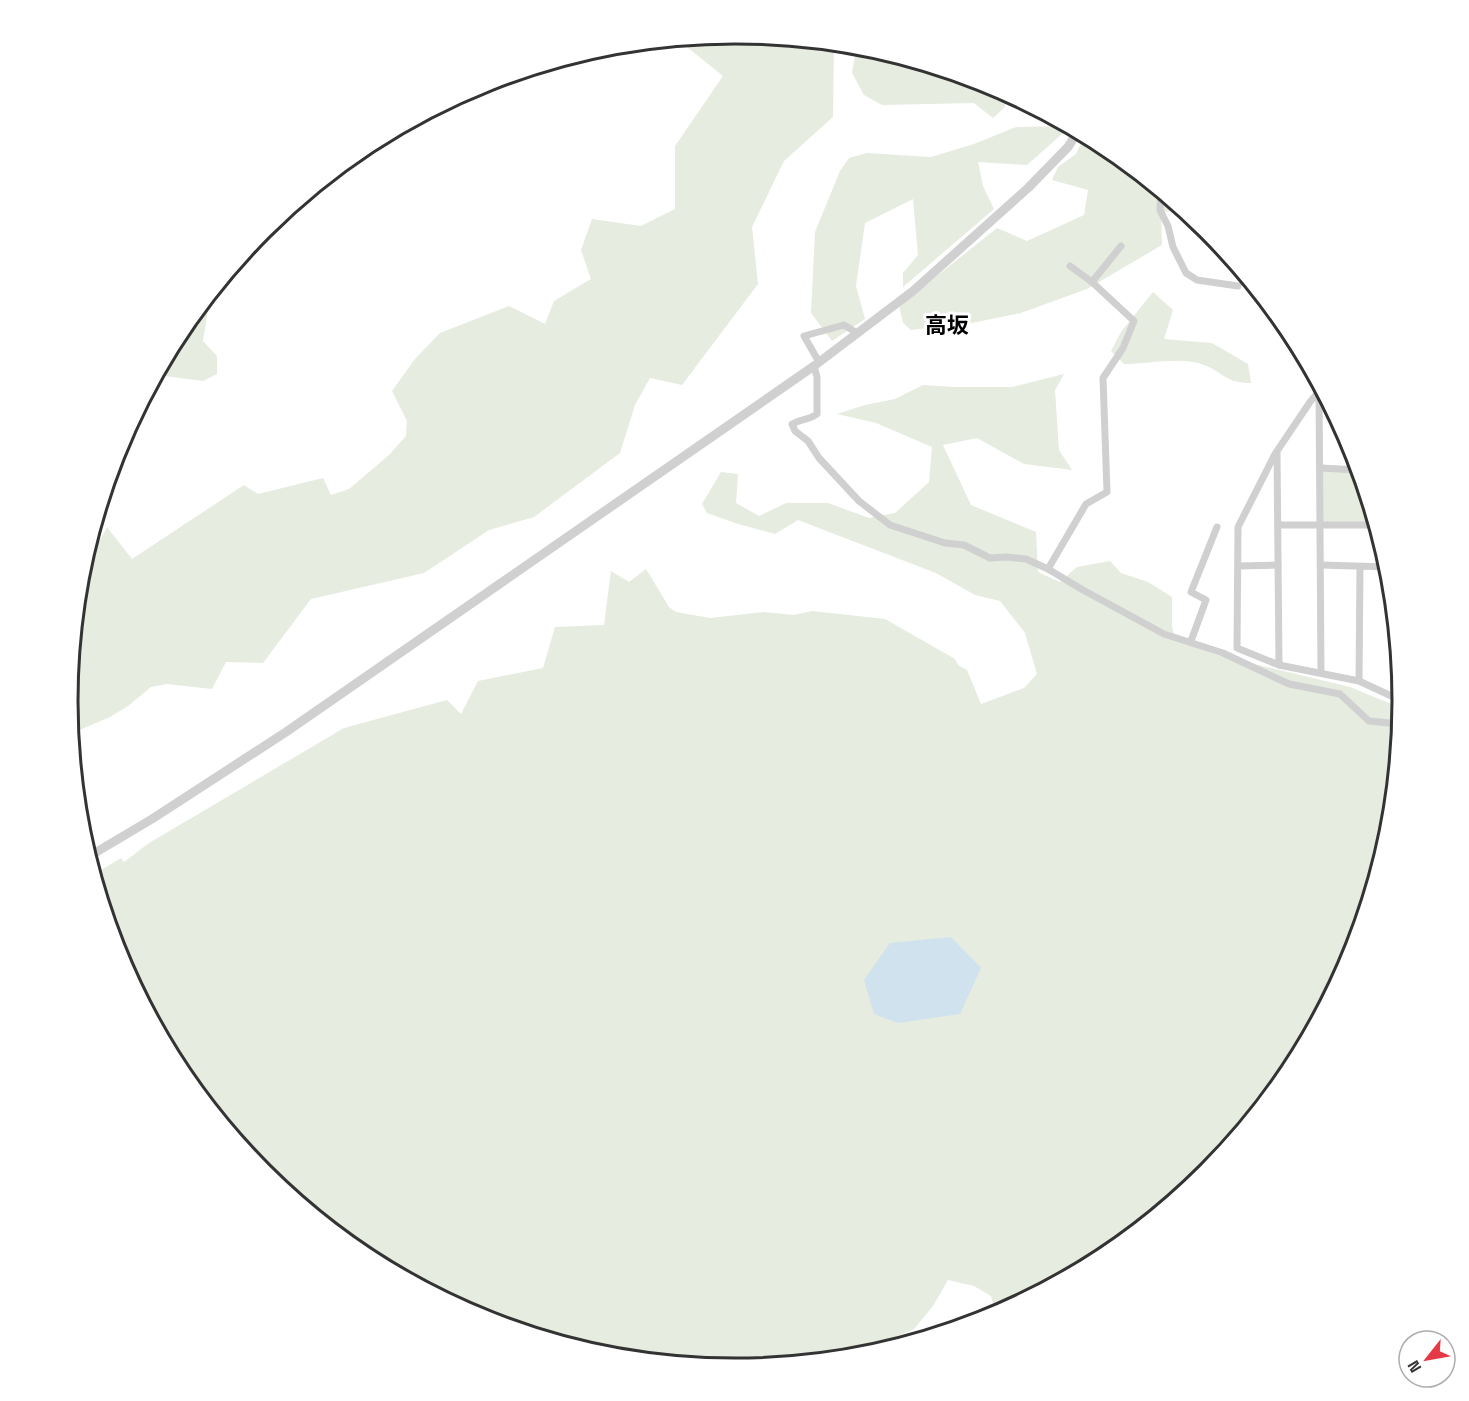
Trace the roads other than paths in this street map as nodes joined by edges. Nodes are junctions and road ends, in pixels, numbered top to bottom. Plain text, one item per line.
1 (1073, 138) edge
2 (1160, 201) edge
3 (1121, 246) dead end
4 (1070, 266) dead end
5 (1092, 282) junction
6 (1238, 286) dead end
7 (857, 333) junction
8 (817, 364) junction
9 (1316, 396) edge
10 (1320, 403) edge
11 (1277, 451) junction
12 (1321, 468) junction
13 (1349, 469) edge
14 (1278, 525) junction
15 (1320, 525) junction
16 (1368, 525) edge
17 (1217, 527) dead end
18 (1278, 565) junction
19 (1239, 566) junction
20 (1321, 566) junction
21 (1360, 567) junction
22 (1378, 567) edge
23 (1048, 568) junction
24 (1191, 641) junction
25 (1279, 665) junction
26 (1321, 673) junction
27 (1359, 681) junction
28 (1392, 696) edge
29 (1391, 723) edge
30 (96, 852) edge

1 - 7 street
2 - 6 street
3 - 5 street
4 - 5 street
5 - 23 street
7 - 8 street
7 - 8 street
8 - 23 street
8 - 30 street
9 - 11 street
10 - 12 street
11 - 14 street
11 - 19 street
12 - 13 street
12 - 15 street
14 - 15 street
14 - 18 street
15 - 16 street
15 - 20 street
17 - 24 street
18 - 19 street
18 - 25 street
19 - 25 street
20 - 21 street
20 - 26 street
21 - 22 street
21 - 27 street
23 - 24 street
24 - 29 street
25 - 26 street
26 - 27 street
27 - 28 street

